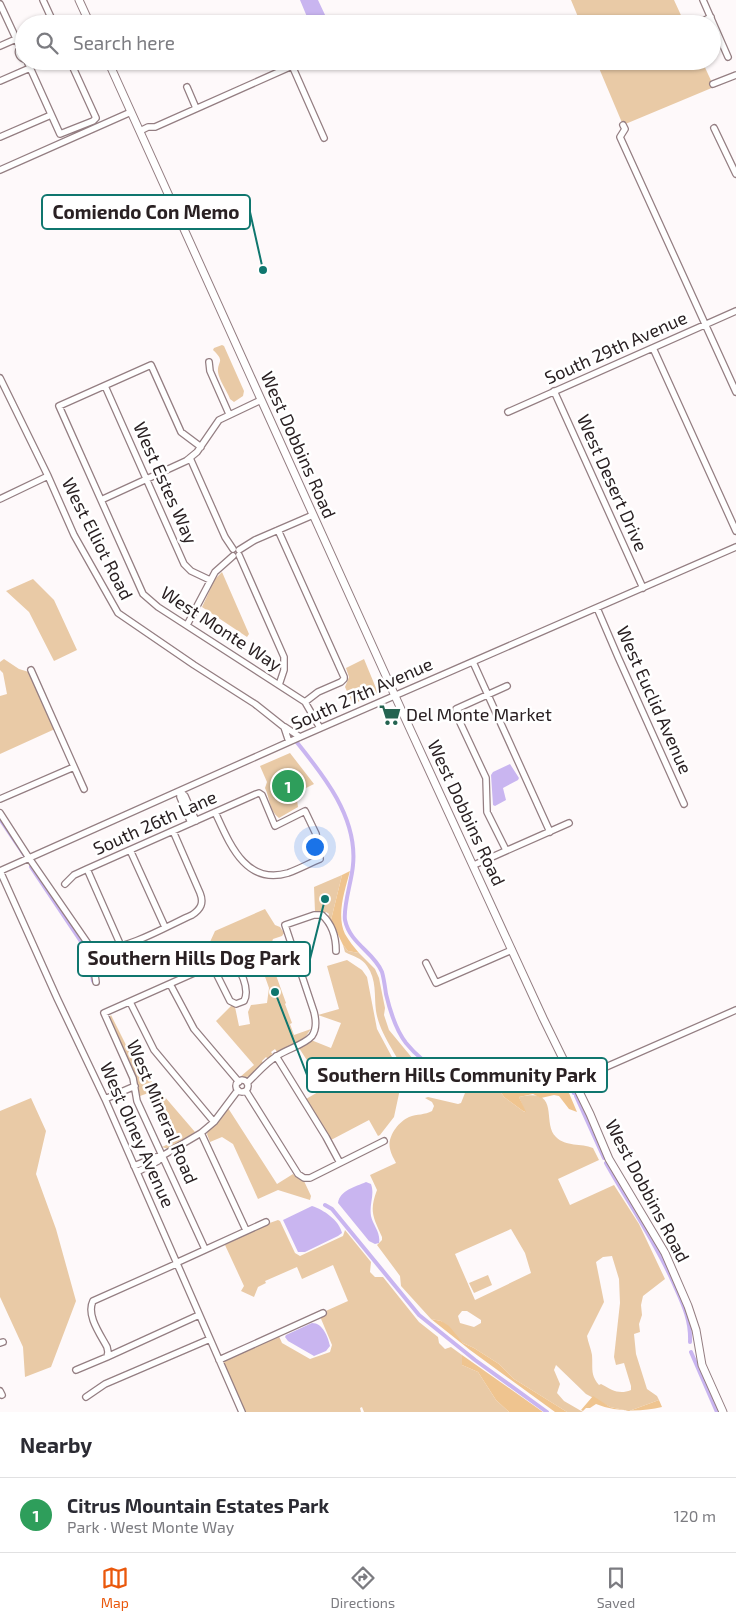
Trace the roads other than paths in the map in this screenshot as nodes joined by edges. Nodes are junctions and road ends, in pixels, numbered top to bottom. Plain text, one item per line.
1 (43, 0) edge
2 (79, 0) edge
3 (703, 0) edge
4 (0, 4) edge
5 (50, 15) edge
6 (86, 15) edge
7 (710, 15) edge
8 (15, 37) edge
9 (15, 39) edge
10 (721, 41) edge
11 (0, 46) edge
12 (728, 57) dead end
13 (16, 70) edge
14 (30, 70) edge
15 (74, 70) edge
16 (112, 70) edge
17 (277, 70) edge
18 (293, 70) edge
19 (736, 75) edge
20 (0, 81) edge
21 (713, 84) dead end
22 (187, 87) dead end
23 (196, 108) junction
24 (131, 112) junction
25 (51, 115) junction
26 (623, 125) dead end
27 (714, 128) dead end
28 (140, 131) junction
29 (0, 137) edge
30 (324, 138) dead end
31 (0, 170) edge
32 (736, 174) edge
33 (736, 311) edge
34 (706, 324) junction
35 (653, 348) junction
36 (209, 362) dead end
37 (0, 378) edge
38 (105, 386) junction
39 (554, 391) junction
40 (736, 392) edge
41 (261, 400) junction
42 (508, 412) dead end
43 (228, 414) junction
44 (201, 447) junction
45 (190, 458) junction
46 (48, 476) junction
47 (147, 480) junction
48 (0, 498) edge
49 (101, 500) junction
50 (313, 515) junction
51 (278, 530) junction
52 (736, 530) edge
53 (736, 547) edge
54 (236, 553) junction
55 (210, 580) junction
56 (643, 588) junction
57 (597, 608) junction
58 (187, 625) junction
59 (473, 662) junction
60 (31, 670) dead end
61 (280, 685) junction
62 (507, 686) dead end
63 (487, 695) junction
64 (395, 696) junction
65 (305, 702) junction
66 (284, 727) junction
67 (320, 728) junction
68 (294, 740) junction
69 (74, 766) junction
70 (84, 789) dead end
71 (180, 791) junction
72 (0, 799) edge
73 (684, 804) dead end
74 (216, 812) junction
75 (0, 813) edge
76 (194, 822) junction
77 (570, 823) dead end
78 (173, 831) junction
79 (550, 832) junction
80 (130, 850) junction
81 (506, 850) junction
82 (29, 858) junction
83 (474, 865) junction
84 (87, 869) junction
85 (0, 871) edge
86 (65, 884) dead end
87 (165, 927) junction
88 (121, 946) junction
89 (104, 948) dead end
90 (512, 950) junction
91 (336, 951) dead end
92 (426, 962) dead end
93 (212, 965) junction
94 (96, 982) dead end
95 (170, 984) junction
96 (130, 1002) junction
97 (736, 1010) edge
98 (276, 1056) junction
99 (574, 1081) junction
100 (239, 1082) junction
101 (247, 1083) junction
102 (135, 1086) junction
103 (238, 1090) junction
104 (246, 1091) junction
105 (105, 1099) junction
106 (214, 1122) junction
107 (201, 1133) junction
108 (384, 1141) dead end
109 (162, 1156) junction
110 (340, 1163) junction
111 (135, 1169) junction
112 (266, 1222) dead end
113 (246, 1230) junction
114 (205, 1249) junction
115 (176, 1264) junction
116 (323, 1313) dead end
117 (199, 1315) junction
118 (210, 1339) junction
119 (107, 1358) junction
120 (219, 1360) junction
121 (76, 1370) dead end
122 (86, 1397) dead end
123 (242, 1412) edge
124 (723, 1412) edge

1 - 5 street
2 - 6 main road
3 - 7 street
4 - 8 street
9 - 11 street
10 - 12 street
13 - 20 street
14 - 25 street
15 - 25 street
16 - 24 main road, West Dobbins Road
17 - 23 street
18 - 30 street
19 - 21 street
22 - 23 street
23 - 28 street
24 - 28 main road, West Dobbins Road
24 - 31 street
25 - 29 street
26 - 34 street
27 - 32 street
28 - 41 main road, West Dobbins Road
33 - 34 street, South 29th Avenue
34 - 35 street, South 29th Avenue
34 - 40 street
35 - 39 street, South 29th Avenue
35 - 52 street
36 - 43 street
37 - 46 street, West Elliot Road
38 - 44 street
38 - 47 street, West Estes Way
38 - 49 street, West Monte Way
39 - 42 street, South 29th Avenue
39 - 56 street, West Desert Drive
41 - 43 street
41 - 50 main road, West Dobbins Road
43 - 44 street
44 - 45 street
45 - 47 street
45 - 54 street
46 - 48 street
46 - 66 street, West Elliot Road
47 - 49 street
47 - 55 street, West Estes Way
49 - 58 street, West Monte Way
50 - 51 street
50 - 64 main road, West Dobbins Road
51 - 54 street
51 - 65 street
53 - 56 street, South 27th Avenue
54 - 55 street
54 - 61 street
55 - 58 street
56 - 57 street, South 27th Avenue
57 - 59 street, South 27th Avenue
57 - 73 street, West Euclid Avenue
58 - 61 street, West Monte Way
59 - 63 street
59 - 64 street, South 27th Avenue
60 - 69 street
61 - 65 street, West Monte Way
62 - 63 street
63 - 79 street
63 - 81 street
64 - 67 street, South 27th Avenue
64 - 83 main road, West Dobbins Road
65 - 67 street, West Monte Way
66 - 68 street
66 - 68 street, West Elliot Road
67 - 68 street, South 27th Avenue
68 - 71 street, South 27th Avenue
69 - 70 street
69 - 72 street
71 - 76 street
71 - 82 street, South 27th Avenue
74 - 74 street, South 26th Lane
74 - 76 street, South 26th Lane
75 - 82 street
76 - 78 street, South 26th Lane
77 - 79 street
78 - 80 street, South 26th Lane
78 - 87 street
79 - 81 street
80 - 84 street, South 26th Lane
80 - 87 street
81 - 83 street
82 - 85 street, South 27th Avenue
82 - 94 street
83 - 90 main road, West Dobbins Road
84 - 86 street, South 26th Lane
84 - 88 street
85 - 105 street, West Olney Avenue
87 - 88 street
88 - 89 street
90 - 92 street
90 - 99 main road, West Dobbins Road
91 - 98 street
93 - 93 street
93 - 95 street
95 - 96 street
95 - 100 street
96 - 102 street, West Mineral Road
96 - 106 street
97 - 99 street
98 - 101 street
98 - 110 street
99 - 124 main road, West Dobbins Road
100 - 101 street
100 - 103 street
101 - 104 street
102 - 105 street
102 - 109 street, West Mineral Road
103 - 104 street
103 - 106 street
104 - 110 street
105 - 111 street, West Olney Avenue
106 - 107 street
107 - 109 street
107 - 113 street
108 - 110 street
109 - 111 street
109 - 114 street, West Mineral Road
111 - 115 street, West Olney Avenue
112 - 113 street
113 - 114 street
114 - 115 street
115 - 117 street, West Olney Avenue
115 - 119 street
116 - 120 street
117 - 118 street, West Olney Avenue
117 - 119 street
118 - 120 street, West Olney Avenue
118 - 122 street
119 - 121 street
120 - 123 street, West Olney Avenue

